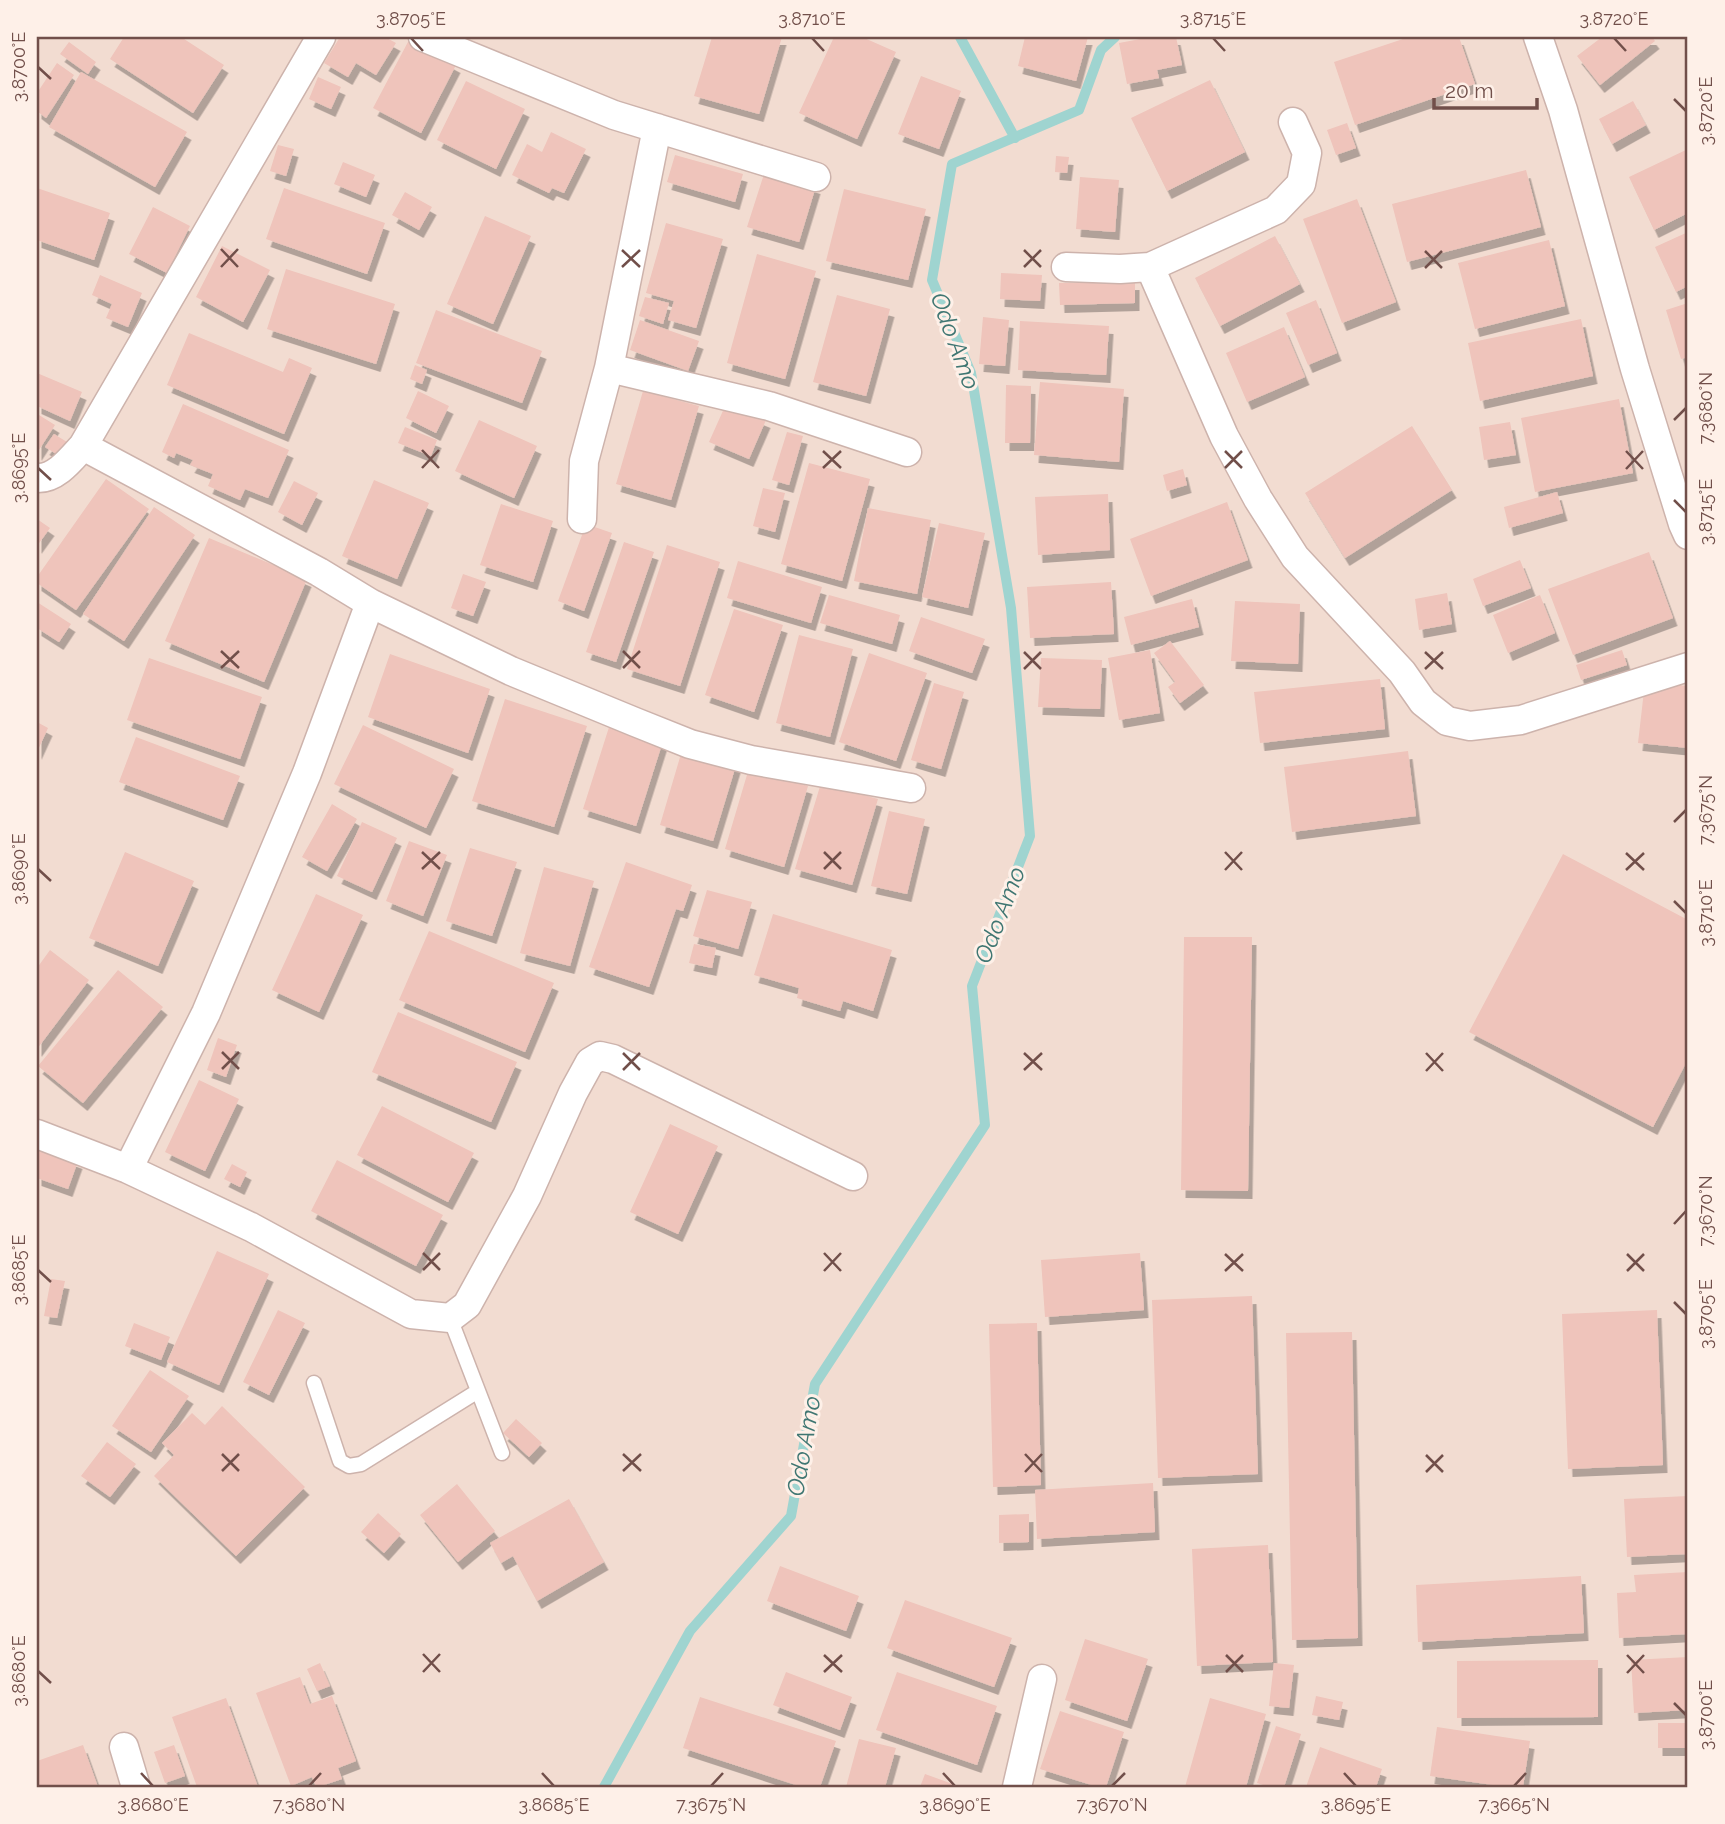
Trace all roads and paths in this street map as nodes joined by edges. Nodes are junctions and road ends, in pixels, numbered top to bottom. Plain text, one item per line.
1 (321, 37) edge
2 (423, 37) edge
3 (1538, 37) edge
4 (1293, 122) dead end
5 (657, 128) junction
6 (816, 177) dead end
7 (1066, 267) dead end
8 (1150, 267) junction
9 (609, 368) junction
10 (83, 446) junction
11 (907, 452) dead end
12 (37, 478) edge
13 (582, 519) dead end
14 (1688, 536) edge
15 (370, 603) junction
16 (1688, 667) edge
17 (911, 789) dead end
18 (37, 1133) edge
19 (128, 1169) junction
20 (853, 1176) dead end
21 (450, 1318) junction
22 (314, 1383) dead end
23 (478, 1391) junction
24 (502, 1453) dead end
25 (1042, 1679) dead end
26 (124, 1747) dead end
27 (136, 1787) edge
28 (1017, 1787) edge

1 - 10 street
2 - 5 street
3 - 14 street
4 - 8 street
5 - 6 street
5 - 9 street
7 - 8 street
8 - 16 street
9 - 11 street
9 - 13 street
10 - 12 street
10 - 15 street
15 - 17 street
15 - 19 street
18 - 19 street
19 - 21 street
20 - 21 street
21 - 23 lane
22 - 23 lane
23 - 24 lane
25 - 28 street
26 - 27 street

